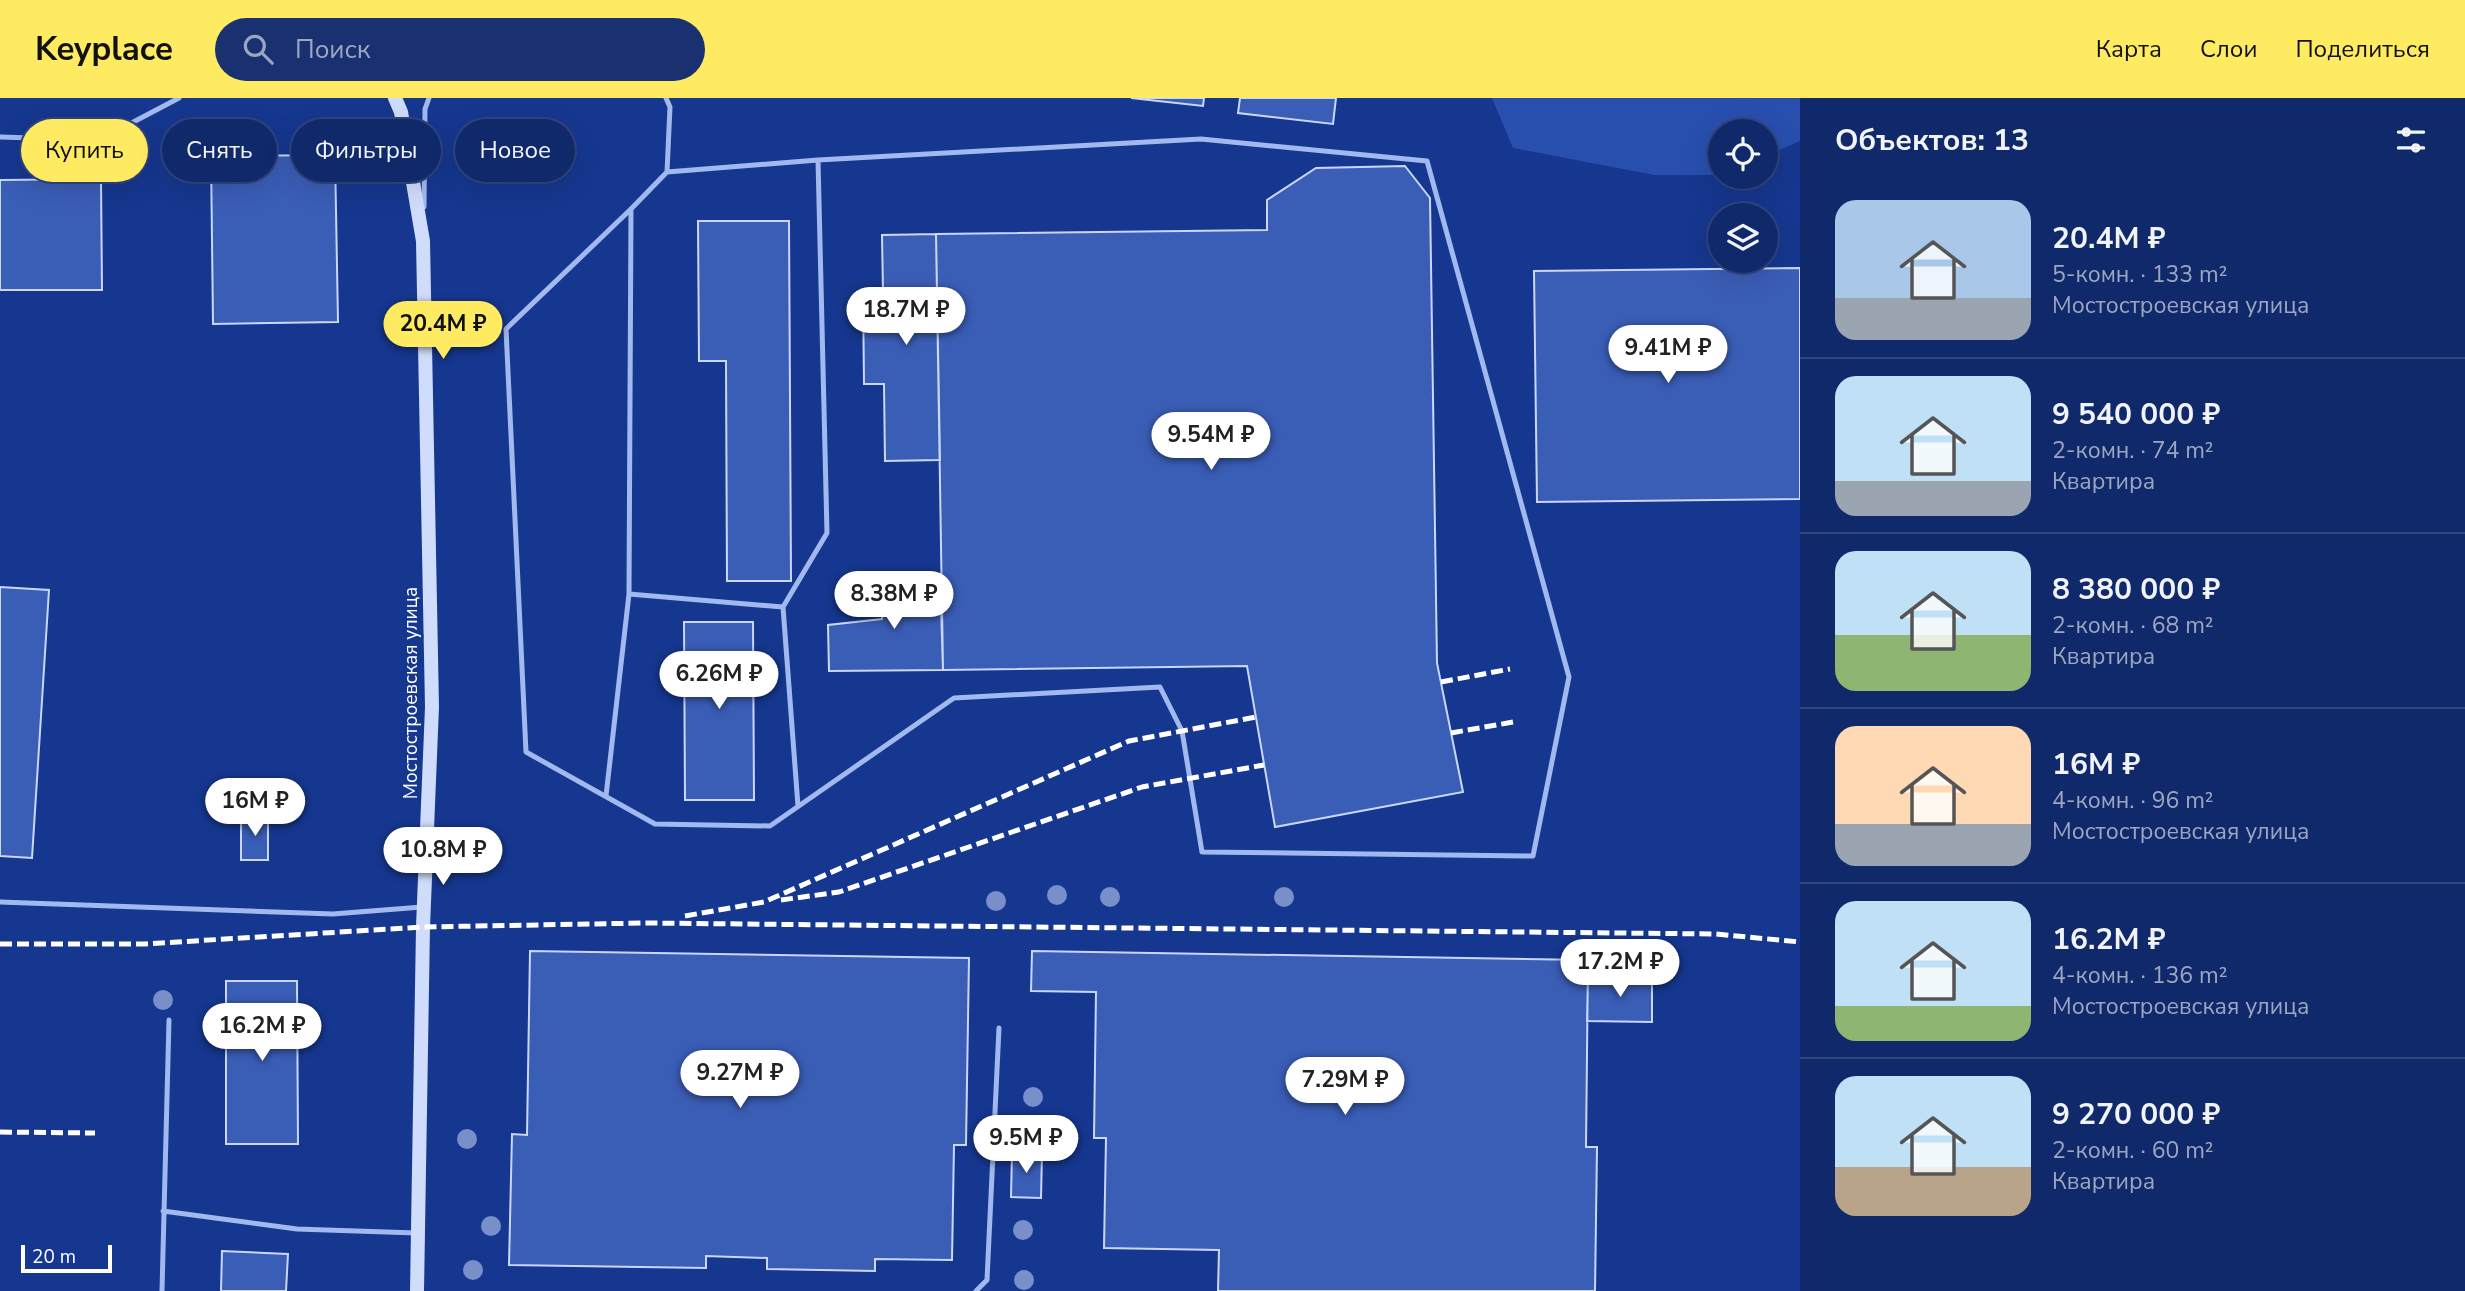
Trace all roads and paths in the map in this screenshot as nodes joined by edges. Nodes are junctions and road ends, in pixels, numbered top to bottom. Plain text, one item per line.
1 (179, 98) edge
2 (395, 98) edge
3 (429, 98) edge
4 (666, 98) edge
5 (0, 136) edge
6 (818, 160) junction
7 (667, 172) junction
8 (631, 209) junction
9 (423, 242) junction
10 (629, 594) junction
11 (783, 607) junction
12 (606, 796) junction
13 (799, 806) junction
14 (0, 902) edge
15 (425, 906) junction
16 (169, 1020) dead end
17 (999, 1028) dead end
18 (163, 1211) junction
19 (419, 1233) junction
20 (162, 1291) edge
21 (417, 1291) edge
22 (976, 1291) edge

1 - 5 lane
2 - 9 main road, Мостостроевская улица
3 - 9 lane
4 - 7 lane
6 - 7 lane
6 - 11 lane
6 - 13 lane
7 - 8 lane
8 - 10 lane
8 - 12 lane
9 - 15 main road, Мостостроевская улица
10 - 11 lane
10 - 12 lane
11 - 13 lane
12 - 13 lane
14 - 15 lane
15 - 19 main road, Мостостроевская улица
16 - 18 lane
17 - 22 lane
18 - 19 lane
18 - 20 lane
19 - 21 main road, Мостостроевская улица

